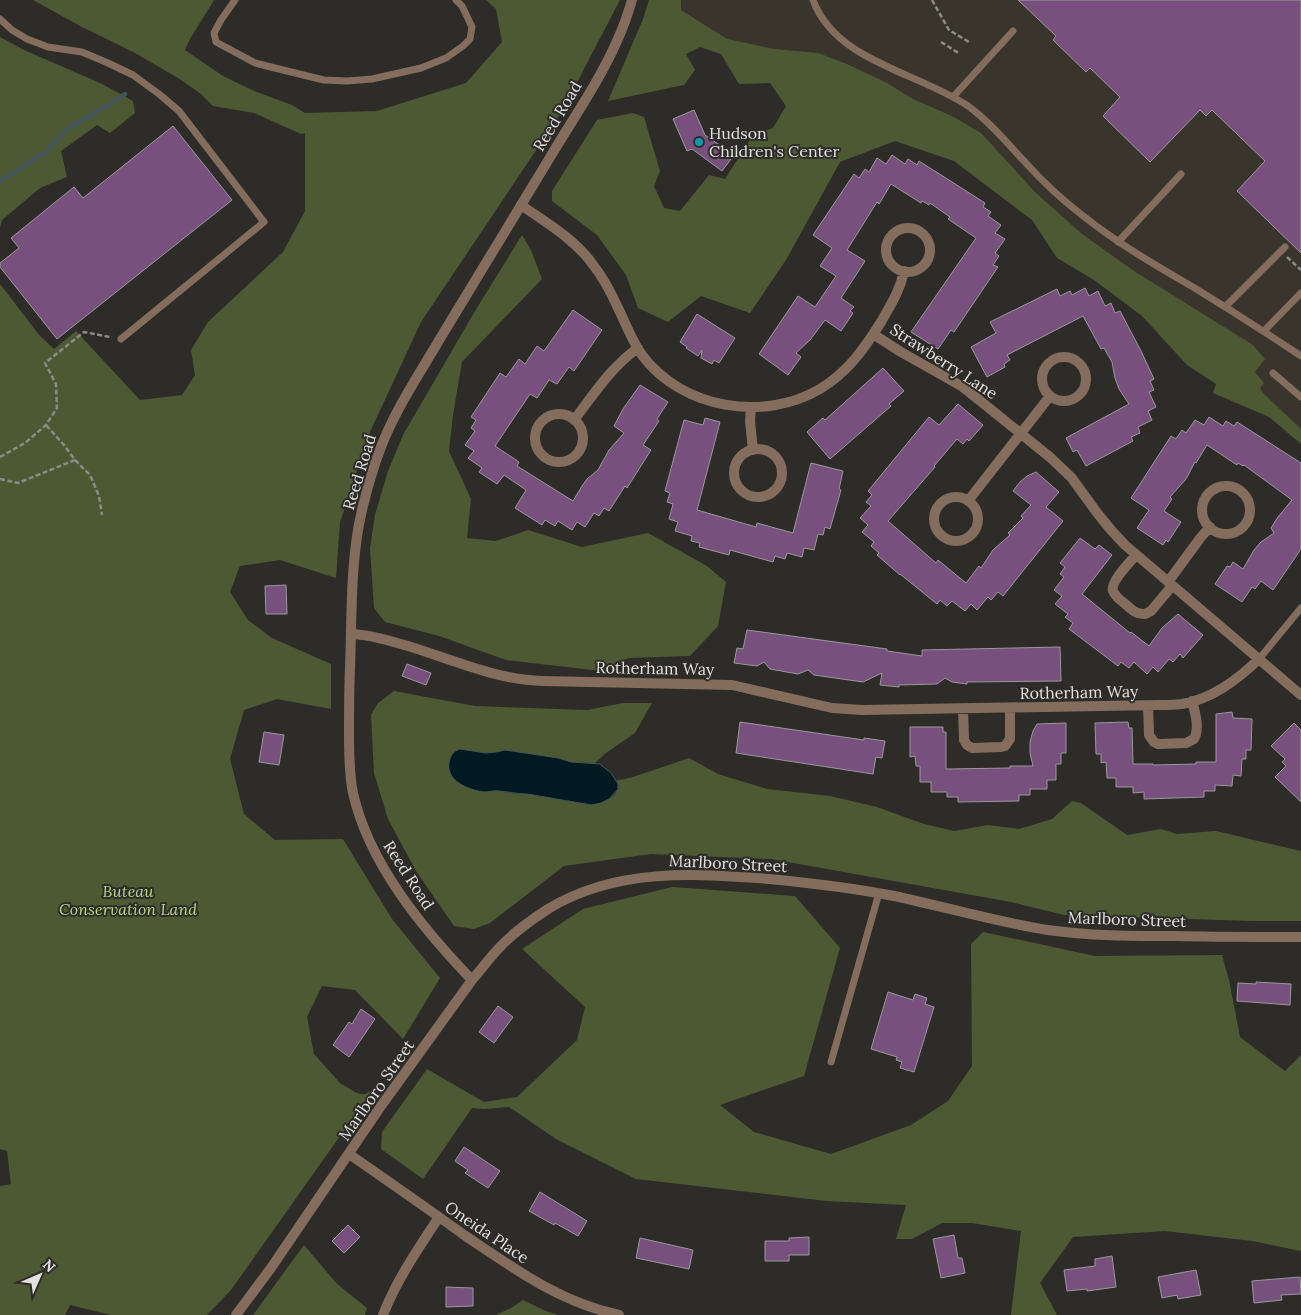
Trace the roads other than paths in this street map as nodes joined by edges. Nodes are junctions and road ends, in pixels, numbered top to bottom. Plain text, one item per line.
1 (235, 0) edge
2 (456, 0) edge
3 (632, 0) edge
4 (813, 0) edge
5 (0, 19) edge
6 (1013, 31) dead end
7 (953, 97) junction
8 (1181, 174) dead end
9 (521, 205) junction
10 (1118, 242) junction
11 (1283, 249) road end
12 (904, 271) junction
13 (1301, 293) edge
14 (1225, 307) junction
15 (1264, 332) junction
16 (873, 334) junction
17 (121, 340) road end
18 (638, 348) junction
19 (1301, 356) edge
20 (1273, 373) dead end
21 (1050, 396) junction
22 (1301, 398) edge
23 (751, 407) junction
24 (574, 420) junction
25 (1021, 433) junction
26 (753, 450) junction
27 (968, 501) junction
28 (1210, 527) junction
29 (1136, 555) junction
30 (1170, 584) junction
31 (1301, 608) edge
32 (351, 634) junction
33 (1259, 659) junction
34 (1301, 695) edge
35 (1192, 701) junction
36 (1148, 706) junction
37 (1010, 708) junction
38 (963, 709) junction
39 (879, 893) junction
40 (1301, 937) edge
41 (472, 980) junction
42 (831, 1062) dead end
43 (349, 1154) junction
44 (438, 1217) junction
45 (236, 1315) edge
46 (383, 1315) edge
47 (619, 1315) edge

1 - 2 lane
3 - 9 street, Reed Road
4 - 7 lane
5 - 17 lane
6 - 7 lane
7 - 10 lane
8 - 10 lane
9 - 18 street
9 - 32 street, Reed Road
10 - 14 lane
11 - 14 lane
12 - 12 street
12 - 16 street
13 - 15 lane
14 - 15 lane
15 - 19 lane
16 - 23 street
16 - 25 street, Strawberry Lane
18 - 23 street
18 - 24 street
20 - 22 lane
21 - 21 street
21 - 25 street
23 - 26 street
24 - 24 street
25 - 27 street
25 - 29 street, Strawberry Lane
26 - 26 street
27 - 27 street
28 - 28 street
28 - 30 street
29 - 30 street, Strawberry Lane
29 - 30 street
30 - 33 street, Strawberry Lane
31 - 33 lane
32 - 38 street, Rotherham Way
32 - 41 street, Reed Road
33 - 34 street, Strawberry Lane
33 - 35 street, Rotherham Way
35 - 36 street, Rotherham Way
35 - 36 street, Rotherham Way
36 - 37 street, Rotherham Way
37 - 38 street, Rotherham Way
37 - 38 street, Rotherham Way
39 - 40 street, Marlboro Street
39 - 41 street, Marlboro Street
39 - 42 lane
41 - 43 street, Marlboro Street
43 - 44 street, Oneida Place
43 - 45 street, Marlboro Street
44 - 46 street
44 - 47 street, Oneida Place

